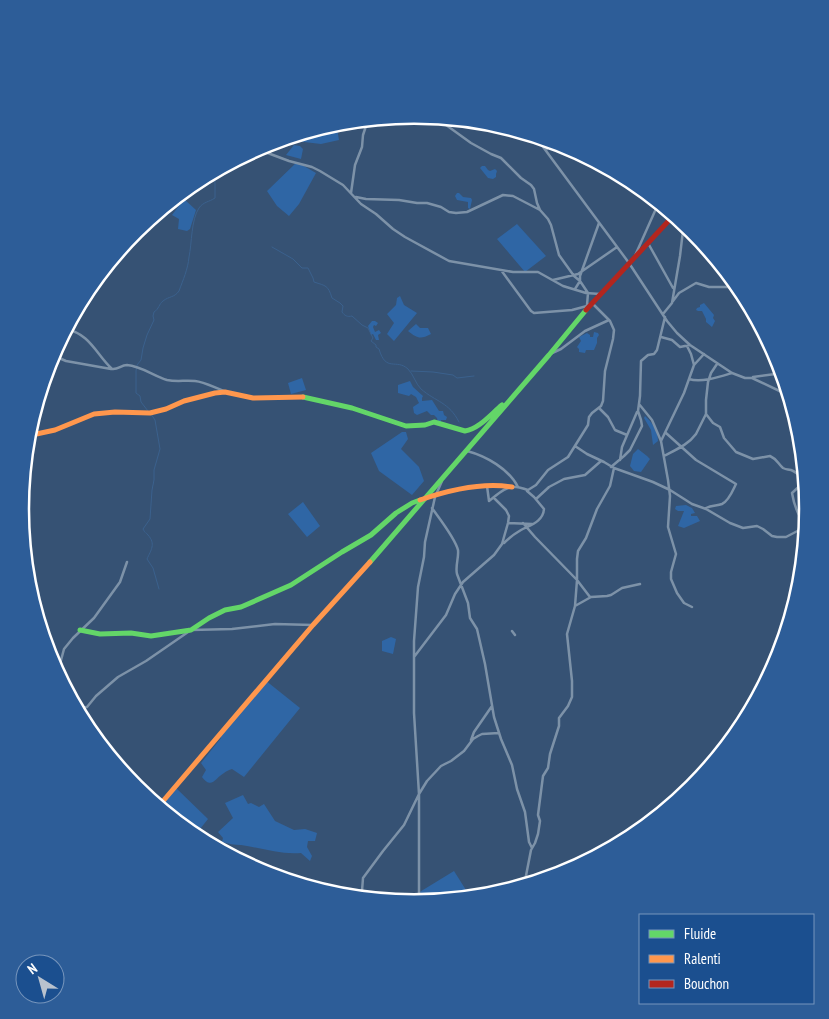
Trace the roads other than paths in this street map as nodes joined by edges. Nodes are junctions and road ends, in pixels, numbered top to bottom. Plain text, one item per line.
1 (447, 126) edge
2 (366, 127) edge
3 (542, 145) edge
4 (547, 147) edge
5 (545, 150) junction
6 (267, 153) edge
7 (351, 193) junction
8 (354, 197) junction
9 (656, 209) edge
10 (540, 210) junction
11 (669, 219) edge
12 (599, 223) junction
13 (683, 233) edge
14 (648, 243) junction
15 (617, 246) junction
16 (631, 261) junction
17 (501, 270) junction
18 (582, 272) junction
19 (574, 276) junction
20 (553, 280) junction
21 (580, 281) junction
22 (730, 288) edge
23 (575, 289) junction
24 (674, 289) junction
25 (588, 293) junction
26 (600, 294) junction
27 (672, 303) junction
28 (589, 306) junction
29 (664, 316) junction
30 (608, 320) junction
31 (73, 331) edge
32 (660, 337) junction
33 (689, 345) junction
34 (704, 354) junction
35 (549, 355) junction
36 (60, 358) edge
37 (717, 364) junction
38 (694, 365) junction
39 (112, 369) junction
40 (732, 373) junction
41 (776, 374) edge
42 (752, 378) junction
43 (689, 379) junction
44 (709, 379) junction
45 (225, 392) junction
46 (782, 392) edge
47 (511, 398) junction
48 (639, 404) junction
49 (599, 408) junction
50 (638, 411) junction
51 (706, 414) junction
52 (666, 433) junction
53 (36, 434) edge
54 (627, 435) junction
55 (661, 441) junction
56 (575, 446) junction
57 (681, 446) junction
58 (466, 450) junction
59 (664, 456) junction
60 (620, 460) junction
61 (601, 461) junction
62 (612, 467) junction
63 (446, 473) junction
64 (798, 474) edge
65 (487, 485) junction
66 (799, 486) edge
67 (515, 487) junction
68 (526, 490) junction
69 (670, 490) junction
70 (435, 495) junction
71 (494, 498) junction
72 (423, 499) junction
73 (536, 500) junction
74 (432, 508) junction
75 (706, 509) junction
76 (800, 518) edge
77 (508, 523) junction
78 (523, 523) junction
79 (532, 525) junction
80 (527, 527) junction
81 (799, 530) edge
82 (531, 532) junction
83 (502, 544) junction
84 (127, 562) dead end
85 (577, 580) junction
86 (640, 584) dead end
87 (461, 585) junction
88 (590, 597) junction
89 (574, 606) junction
90 (692, 607) dead end
91 (313, 625) junction
92 (80, 630) junction
93 (191, 630) junction
94 (512, 631) dead end
95 (515, 635) dead end
96 (414, 657) junction
97 (61, 662) edge
98 (492, 706) junction
99 (84, 708) edge
100 (500, 733) junction
101 (470, 743) junction
102 (419, 794) junction
103 (162, 802) edge
104 (532, 848) junction
105 (526, 879) edge
106 (362, 892) edge
107 (419, 895) edge

1 - 10 street
2 - 7 street
3 - 5 street
4 - 5 street
5 - 12 street
6 - 7 street
7 - 8 street
8 - 10 street
8 - 17 street
9 - 16 street
10 - 19 street
11 - 14 street
12 - 15 street
12 - 18 street
13 - 24 street
14 - 16 street
14 - 24 street
15 - 16 street
15 - 18 street
16 - 26 street
16 - 29 street
17 - 20 street
17 - 28 street
18 - 19 street
18 - 21 street
19 - 20 street
19 - 21 street
20 - 23 street
21 - 23 street
21 - 25 street
22 - 27 street
23 - 25 street
24 - 27 street
25 - 26 street
25 - 28 street
26 - 28 street
27 - 29 street
28 - 30 street
28 - 35 street
29 - 32 street
29 - 33 street
30 - 35 street
30 - 49 street
31 - 39 street
32 - 33 street
32 - 48 street
33 - 34 street
33 - 38 street
34 - 37 street
34 - 38 street
35 - 47 street
36 - 39 street
37 - 40 street
37 - 44 street
38 - 43 street
39 - 45 street
40 - 42 street
40 - 44 street
41 - 42 street
42 - 46 street
43 - 44 street
43 - 52 street
44 - 51 street
45 - 47 street
45 - 53 street
47 - 58 street
48 - 50 street
48 - 55 street
49 - 54 street
49 - 56 street
50 - 54 street
50 - 60 street
51 - 57 street
51 - 64 street
52 - 55 street
52 - 57 street
54 - 60 street
55 - 59 street
56 - 61 street
56 - 68 street
57 - 59 street
57 - 75 street
58 - 63 street
58 - 67 street
59 - 69 street
60 - 62 street
61 - 62 street
61 - 73 street
62 - 69 street
62 - 85 street
63 - 70 street
63 - 72 street
65 - 67 street
65 - 70 street
65 - 71 street
66 - 76 street
67 - 68 street
67 - 71 street
68 - 73 street
69 - 75 street
69 - 90 street
70 - 72 street
70 - 74 street
71 - 77 street
72 - 91 street
72 - 93 street
73 - 79 street
74 - 87 street
74 - 96 street
75 - 81 street
77 - 78 street
77 - 83 street
78 - 79 street
78 - 80 street
79 - 80 street
79 - 82 street
80 - 82 street
80 - 83 street
82 - 85 street
83 - 87 street
84 - 92 street
85 - 88 street
85 - 89 street
86 - 88 street
87 - 96 street
87 - 98 street
88 - 89 street
89 - 104 street
91 - 93 street
91 - 103 street
92 - 93 street
92 - 97 street
93 - 99 street
94 - 95 street
96 - 102 street
98 - 100 street
98 - 101 street
100 - 101 street
100 - 104 street
101 - 102 street
102 - 106 street
102 - 107 street
104 - 105 street

